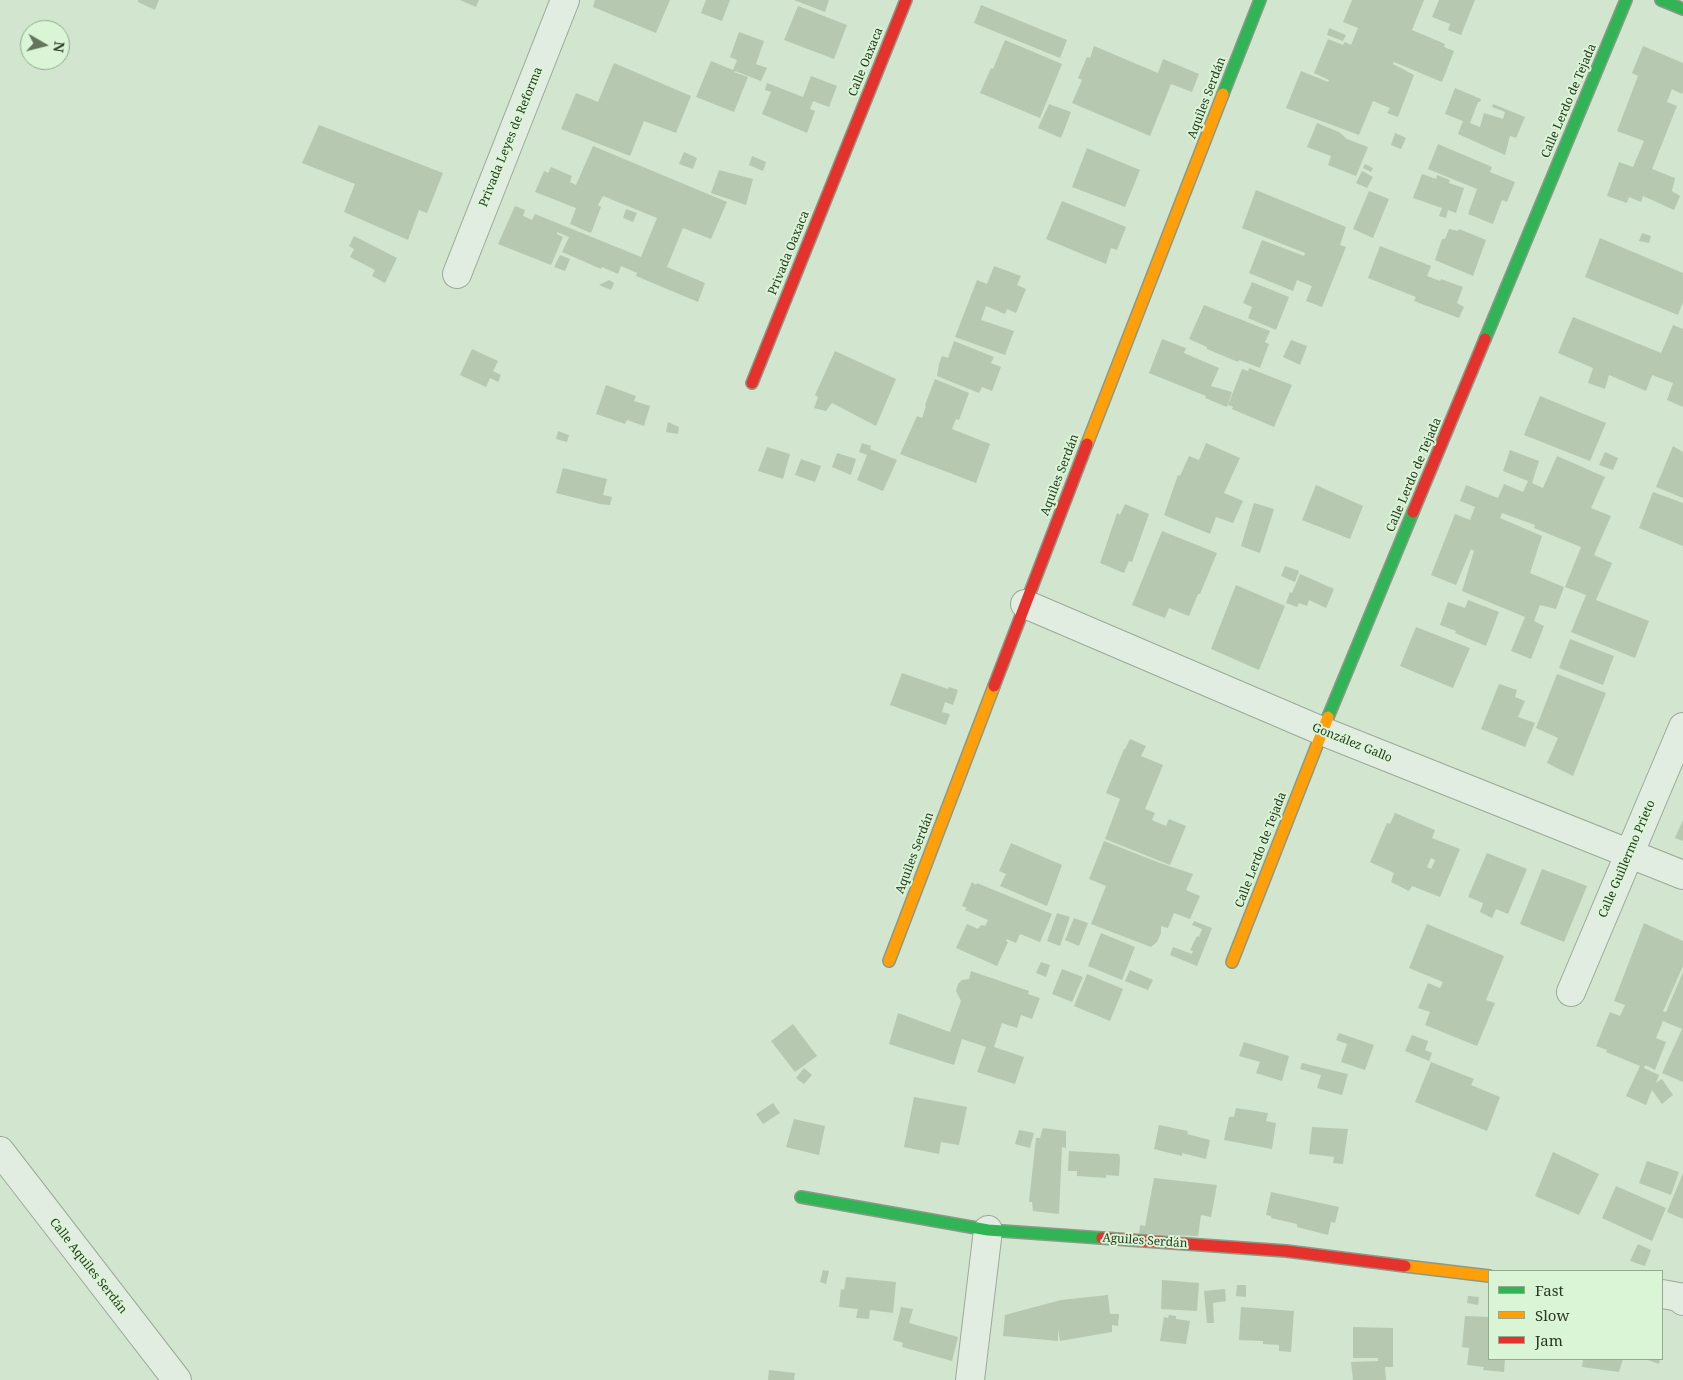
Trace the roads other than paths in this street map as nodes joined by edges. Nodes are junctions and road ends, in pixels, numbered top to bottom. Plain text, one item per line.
1 (565, 0) edge
2 (906, 0) edge
3 (1260, 0) edge
4 (1626, 0) edge
5 (1661, 0) edge
6 (1683, 9) edge
7 (852, 134) joint
8 (456, 274) dead end
9 (752, 383) dead end
10 (1025, 604) junction
11 (1683, 727) edge
12 (1322, 731) junction
13 (1629, 855) junction
14 (1683, 875) edge
15 (889, 961) dead end
16 (1232, 962) dead end
17 (1571, 992) dead end
18 (0, 1151) edge
19 (801, 1197) dead end
20 (988, 1230) junction
21 (1488, 1276) edge
22 (177, 1380) edge
23 (970, 1380) edge

1 - 8 street, Privada Leyes de Reforma
2 - 7 street, Calle Oaxaca
3 - 10 street, Aquiles Serdán
4 - 12 street, Calle Lerdo de Tejada
5 - 6 street
7 - 9 street, Privada Oaxaca
10 - 12 street, González Gallo
10 - 15 street, Aquiles Serdán
11 - 13 street, Calle Guillermo Prieto
12 - 13 street, González Gallo
12 - 16 street, Calle Lerdo de Tejada
13 - 14 street, González Gallo
13 - 17 street, Calle Guillermo Prieto
18 - 22 street, Calle Aquiles Serdán
19 - 20 street, Aguiles Serdán
20 - 21 street, Aguiles Serdán
20 - 23 street

